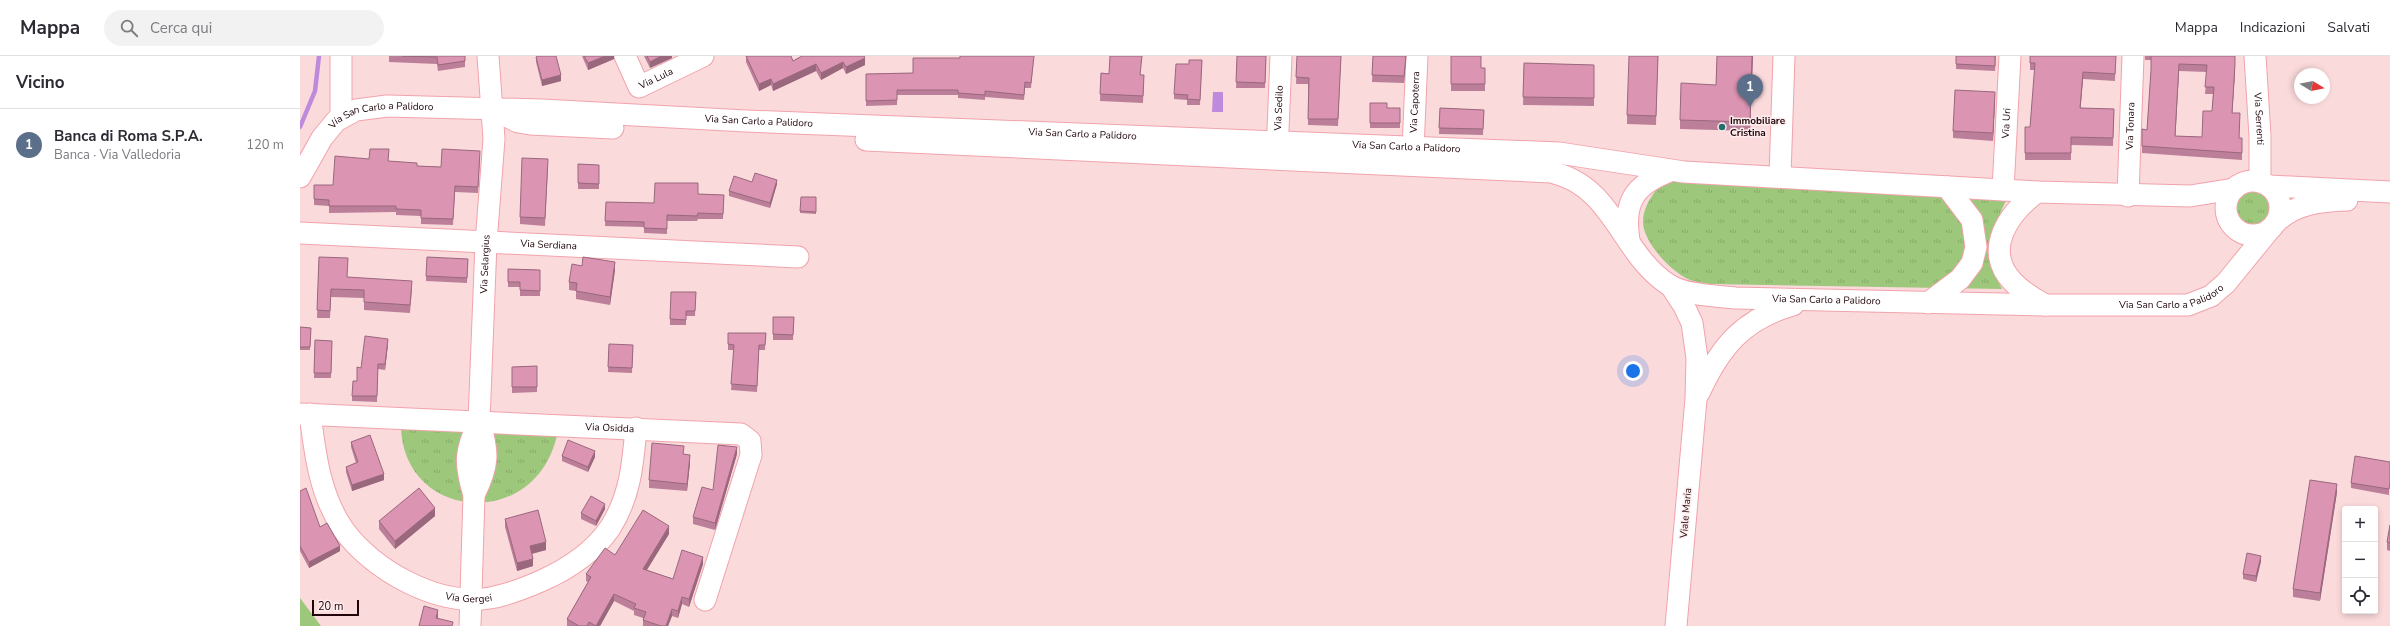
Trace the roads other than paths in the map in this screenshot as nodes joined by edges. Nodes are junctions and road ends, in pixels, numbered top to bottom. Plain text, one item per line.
1 (341, 56) edge
2 (488, 56) edge
3 (625, 56) edge
4 (703, 56) edge
5 (1280, 56) edge
6 (1417, 56) edge
7 (1784, 56) edge
8 (2010, 56) edge
9 (2133, 56) edge
10 (2255, 56) edge
11 (639, 87) junction
12 (493, 109) junction
13 (341, 116) junction
14 (644, 116) junction
15 (1413, 149) junction
16 (1277, 151) junction
17 (1670, 171) junction
18 (1780, 176) junction
19 (300, 177) edge
20 (2264, 184) junction
21 (1947, 187) junction
22 (2234, 189) junction
23 (2003, 190) junction
24 (2037, 192) junction
25 (2390, 192) edge
26 (2128, 196) junction
27 (2390, 199) edge
28 (2273, 226) junction
29 (300, 233) edge
30 (1629, 240) junction
31 (486, 243) junction
32 (798, 257) dead end
33 (1670, 286) junction
34 (1807, 301) junction
35 (1928, 303) junction
36 (2045, 305) junction
37 (1696, 399) junction
38 (305, 414) edge
39 (479, 421) junction
40 (636, 428) junction
41 (471, 599) junction
42 (705, 600) dead end
43 (470, 626) edge
44 (1676, 626) edge

1 - 13 street
2 - 12 street, Via Selargius
3 - 11 street, Via Lula
4 - 11 street, Via Lula
5 - 16 street, Via Sedilo
6 - 15 street, Via Capoterra
7 - 18 street
8 - 23 street, Via Uri
9 - 26 street, Via Tonara
10 - 20 street, Via Serrenti
11 - 14 street
12 - 13 street, Via San Carlo a Palidoro
12 - 14 street, Via San Carlo a Palidoro
12 - 16 street, Via San Carlo a Palidoro
12 - 31 street, Via Selargius
13 - 19 street, Via San Carlo a Palidoro
14 - 16 street, Via San Carlo a Palidoro
15 - 16 street, Via San Carlo a Palidoro
15 - 17 street, Via San Carlo a Palidoro
16 - 30 street, Via San Carlo a Palidoro
17 - 18 street, Via San Carlo a Palidoro
17 - 30 street, Via San Carlo a Palidoro
18 - 21 street, Via San Carlo a Palidoro
20 - 22 street
20 - 25 street
20 - 28 street
21 - 23 street, Via San Carlo a Palidoro
21 - 35 street
22 - 26 street, Via San Carlo a Palidoro
22 - 28 street
23 - 24 street, Via San Carlo a Palidoro
24 - 26 street, Via San Carlo a Palidoro
24 - 36 street, Via San Carlo a Palidoro
27 - 28 street, Via San Carlo a Palidoro
28 - 36 street, Via San Carlo a Palidoro
29 - 31 street, Via Serdiana
30 - 33 street, Via San Carlo a Palidoro
31 - 32 street, Via Serdiana
31 - 39 street, Via Selargius
33 - 34 street, Via San Carlo a Palidoro
33 - 37 street, Viale Maria
34 - 35 street, Via San Carlo a Palidoro
34 - 37 street, Viale Maria
35 - 36 street, Via San Carlo a Palidoro
37 - 44 street, Viale Maria
38 - 39 street, Via Osidda
38 - 41 street, Via Gergei
39 - 40 street, Via Osidda
39 - 41 street, Via Selargius
40 - 41 street, Via Gergei
40 - 42 street, Via Osidda
41 - 43 street

